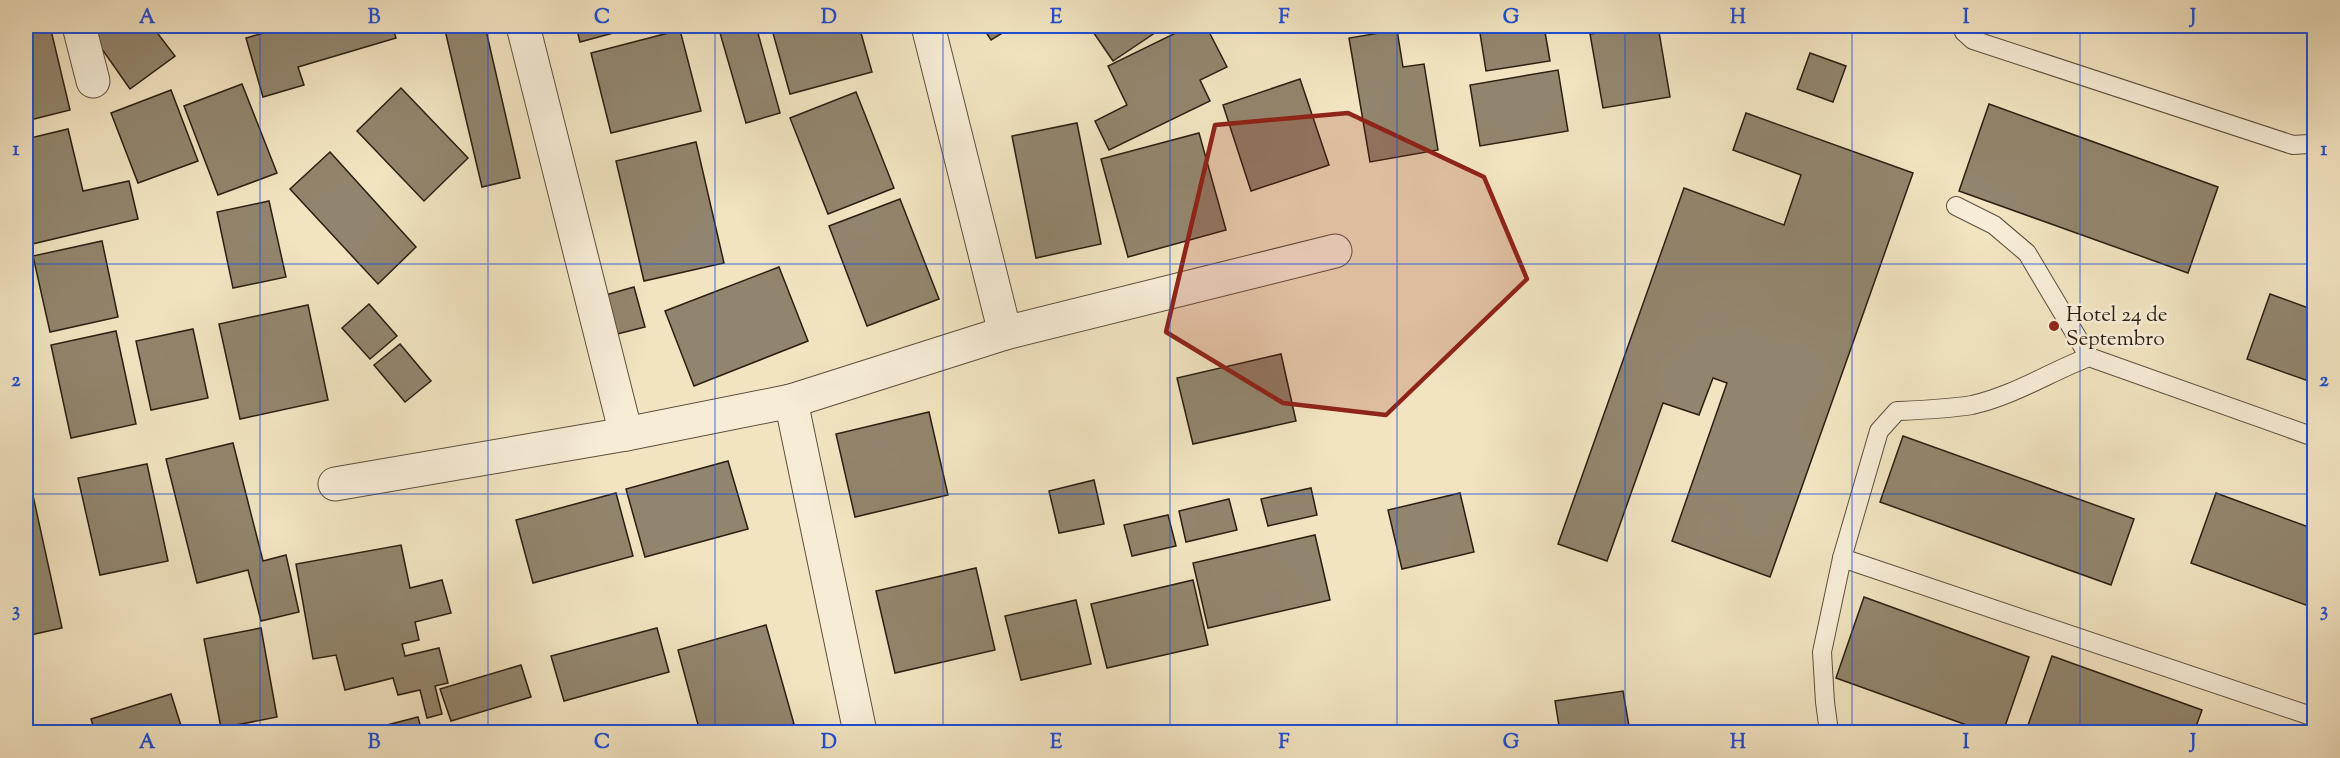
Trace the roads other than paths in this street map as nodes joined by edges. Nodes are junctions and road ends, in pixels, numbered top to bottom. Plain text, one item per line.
1 (79, 26) edge
2 (523, 26) edge
3 (928, 26) edge
4 (1962, 26) edge
5 (93, 81) dead end
6 (2314, 141) edge
7 (1956, 206) dead end
8 (1335, 251) dead end
9 (1005, 333) junction
10 (2089, 357) junction
11 (790, 401) junction
12 (626, 434) junction
13 (2314, 437) edge
14 (335, 484) dead end
15 (1842, 558) junction
16 (2314, 717) edge
17 (860, 732) edge
18 (1830, 732) edge

1 - 5 street
2 - 12 street
3 - 9 street
4 - 6 lane
7 - 10 lane
8 - 9 street
9 - 11 street
10 - 13 lane
10 - 15 lane
11 - 12 street
11 - 17 street
12 - 14 street
15 - 16 lane
15 - 18 lane

